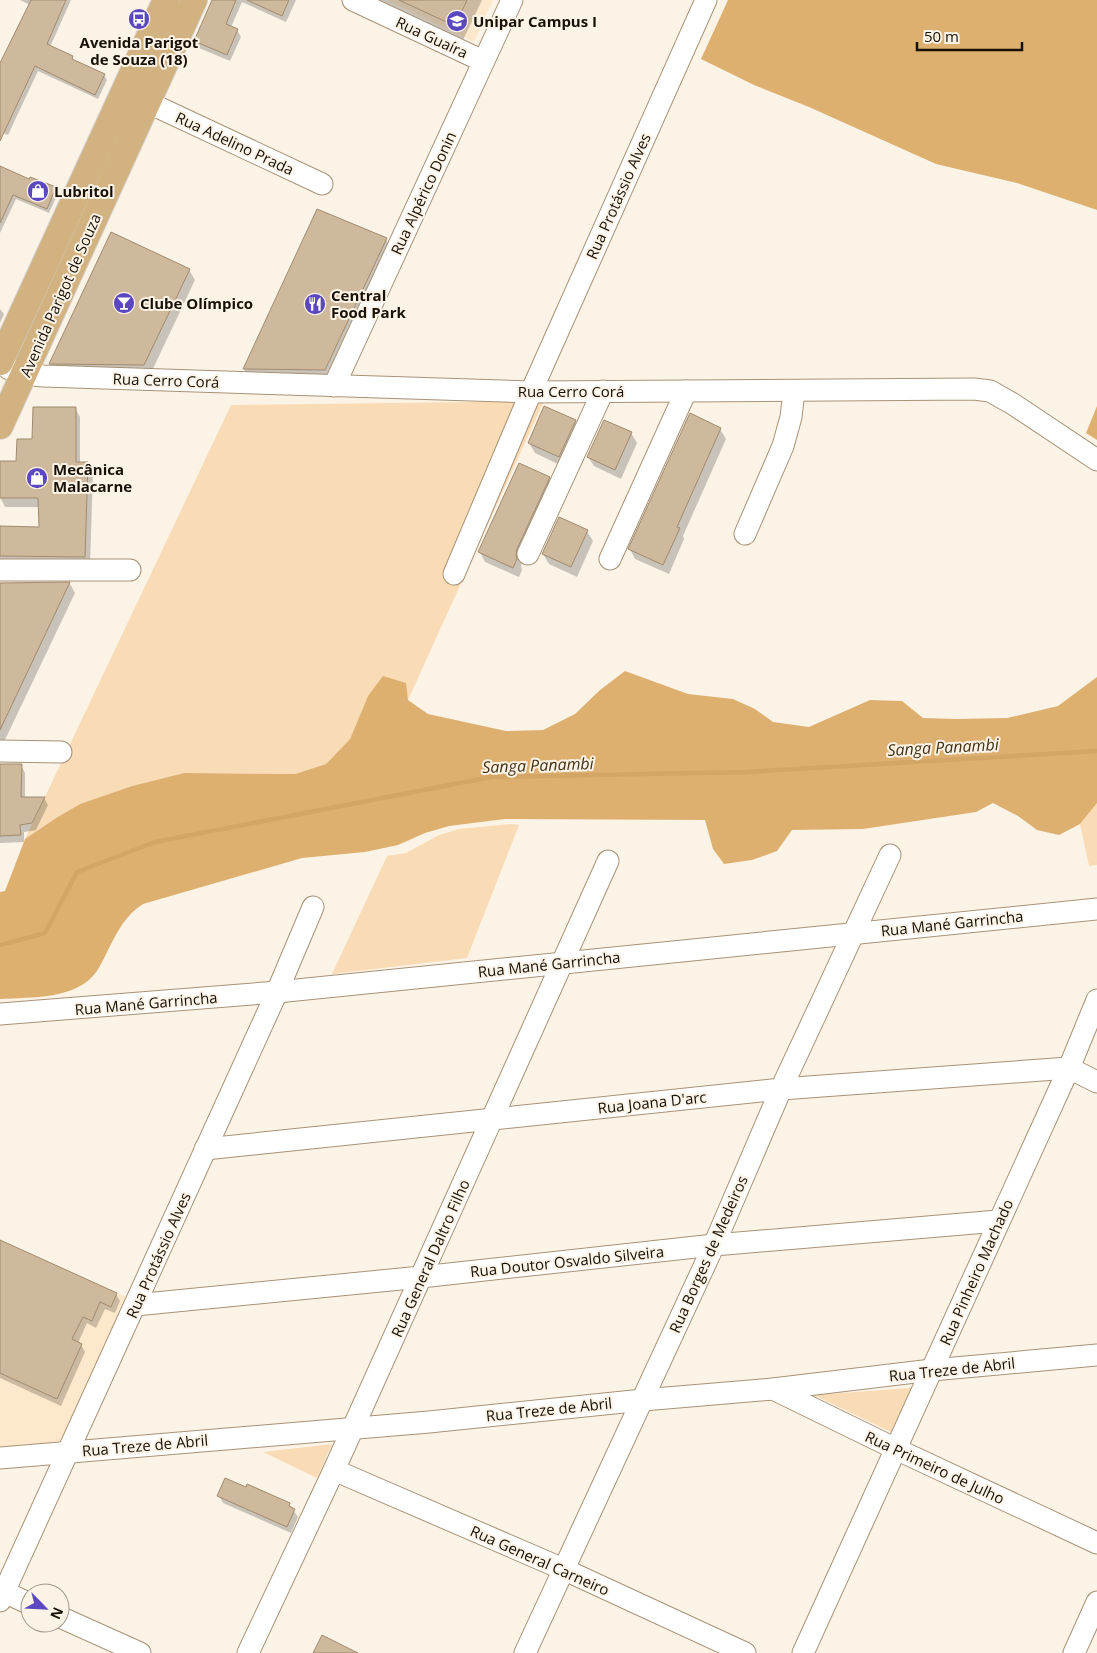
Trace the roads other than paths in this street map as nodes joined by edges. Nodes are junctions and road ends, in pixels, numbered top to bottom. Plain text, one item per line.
1 (166, 0) edge
2 (194, 0) edge
3 (353, 0) edge
4 (512, 0) edge
5 (706, 0) edge
6 (483, 61) junction
7 (147, 102) junction
8 (322, 184) dead end
9 (6, 367) edge
10 (334, 386) junction
11 (603, 391) junction
12 (686, 391) junction
13 (794, 391) junction
14 (531, 392) junction
15 (0, 408) edge
16 (0, 426) edge
17 (1097, 460) edge
18 (745, 534) dead end
19 (528, 554) dead end
20 (610, 559) dead end
21 (0, 570) edge
22 (130, 570) dead end
23 (454, 574) dead end
24 (0, 751) edge
25 (61, 752) dead end
26 (890, 855) dead end
27 (608, 861) dead end
28 (312, 908) dead end
29 (1097, 909) edge
30 (854, 932) junction
31 (564, 963) junction
32 (277, 992) junction
33 (1097, 1000) edge
34 (0, 1014) edge
35 (1069, 1068) junction
36 (1097, 1082) edge
37 (781, 1089) junction
38 (492, 1119) junction
39 (205, 1149) junction
40 (998, 1221) junction
41 (714, 1246) junction
42 (422, 1277) junction
43 (135, 1305) junction
44 (1097, 1355) edge
45 (932, 1370) junction
46 (773, 1389) junction
47 (643, 1400) junction
48 (353, 1427) junction
49 (896, 1449) junction
50 (68, 1452) junction
51 (0, 1458) edge
52 (334, 1470) junction
53 (1097, 1543) edge
54 (563, 1569) junction
55 (1, 1594) edge
56 (20, 1601) edge
57 (1097, 1602) edge
58 (70, 1622) edge
59 (1097, 1634) edge
60 (140, 1653) edge
61 (248, 1653) edge
62 (525, 1653) edge
63 (745, 1653) edge
64 (803, 1653) edge
65 (1074, 1653) edge
66 (1088, 1653) edge

1 - 9 main road, Avenida Parigot de Souza
2 - 7 main road, Avenida Parigot de Souza
3 - 6 street, Rua Guaíra
4 - 6 street, Rua Alpérico Donin
5 - 14 street, Rua Protássio Alves
6 - 10 street, Rua Alpérico Donin
7 - 8 street, Rua Adelino Prada
7 - 9 main road, Avenida Parigot de Souza
9 - 10 street, Rua Cerro Corá
9 - 15 main road
9 - 16 main road, Avenida Parigot de Souza
10 - 14 street, Rua Cerro Corá
11 - 12 street, Rua Cerro Corá
11 - 14 street, Rua Cerro Corá
11 - 19 street
12 - 13 street, Rua Cerro Corá
12 - 20 street
13 - 17 street, Rua Cerro Corá
13 - 18 street
14 - 23 street, Rua Protássio Alves
21 - 22 street
24 - 25 street
26 - 30 street, Rua Borges de Medeiros
27 - 31 street, Rua General Daltro Filho
28 - 32 street, Rua Protássio Alves
29 - 30 street, Rua Mané Garrincha
30 - 31 street, Rua Mané Garrincha
30 - 37 street, Rua Borges de Medeiros
31 - 32 street, Rua Mané Garrincha
31 - 38 street, Rua General Daltro Filho
32 - 34 street, Rua Mané Garrincha
32 - 39 street, Rua Protássio Alves
33 - 35 street, Rua Pinheiro Machado
35 - 36 street
35 - 37 street, Rua Joana D'arc
35 - 40 street, Rua Pinheiro Machado
37 - 38 street, Rua Joana D'arc
37 - 41 street, Rua Borges de Medeiros
38 - 39 street, Rua Joana D'arc
38 - 42 street, Rua General Daltro Filho
39 - 43 street, Rua Protássio Alves
40 - 41 street, Rua Doutor Osvaldo Silveira
40 - 45 street, Rua Pinheiro Machado
41 - 42 street, Rua Doutor Osvaldo Silveira
41 - 47 street, Rua Borges de Medeiros
42 - 43 street, Rua Doutor Osvaldo Silveira
42 - 48 street, Rua General Daltro Filho
43 - 50 street, Rua Protássio Alves
44 - 45 street, Rua Treze de Abril
45 - 46 street, Rua Treze de Abril
45 - 49 street, Rua Pinheiro Machado
46 - 47 street, Rua Treze de Abril
46 - 49 street, Rua Primeiro de Julho
47 - 48 street, Rua Treze de Abril
47 - 54 street, Rua Borges de Medeiros
48 - 50 street, Rua Treze de Abril
48 - 52 street, Rua General Daltro Filho
49 - 53 street, Rua Primeiro de Julho
49 - 64 street, Rua Pinheiro Machado
50 - 51 street, Rua Treze de Abril
50 - 55 street, Rua Protássio Alves
52 - 54 street, Rua General Carneiro
52 - 61 street, Rua General Daltro Filho
54 - 62 street, Rua Borges de Medeiros
54 - 63 street, Rua General Carneiro
55 - 56 street
57 - 65 street
58 - 60 street
59 - 66 street

